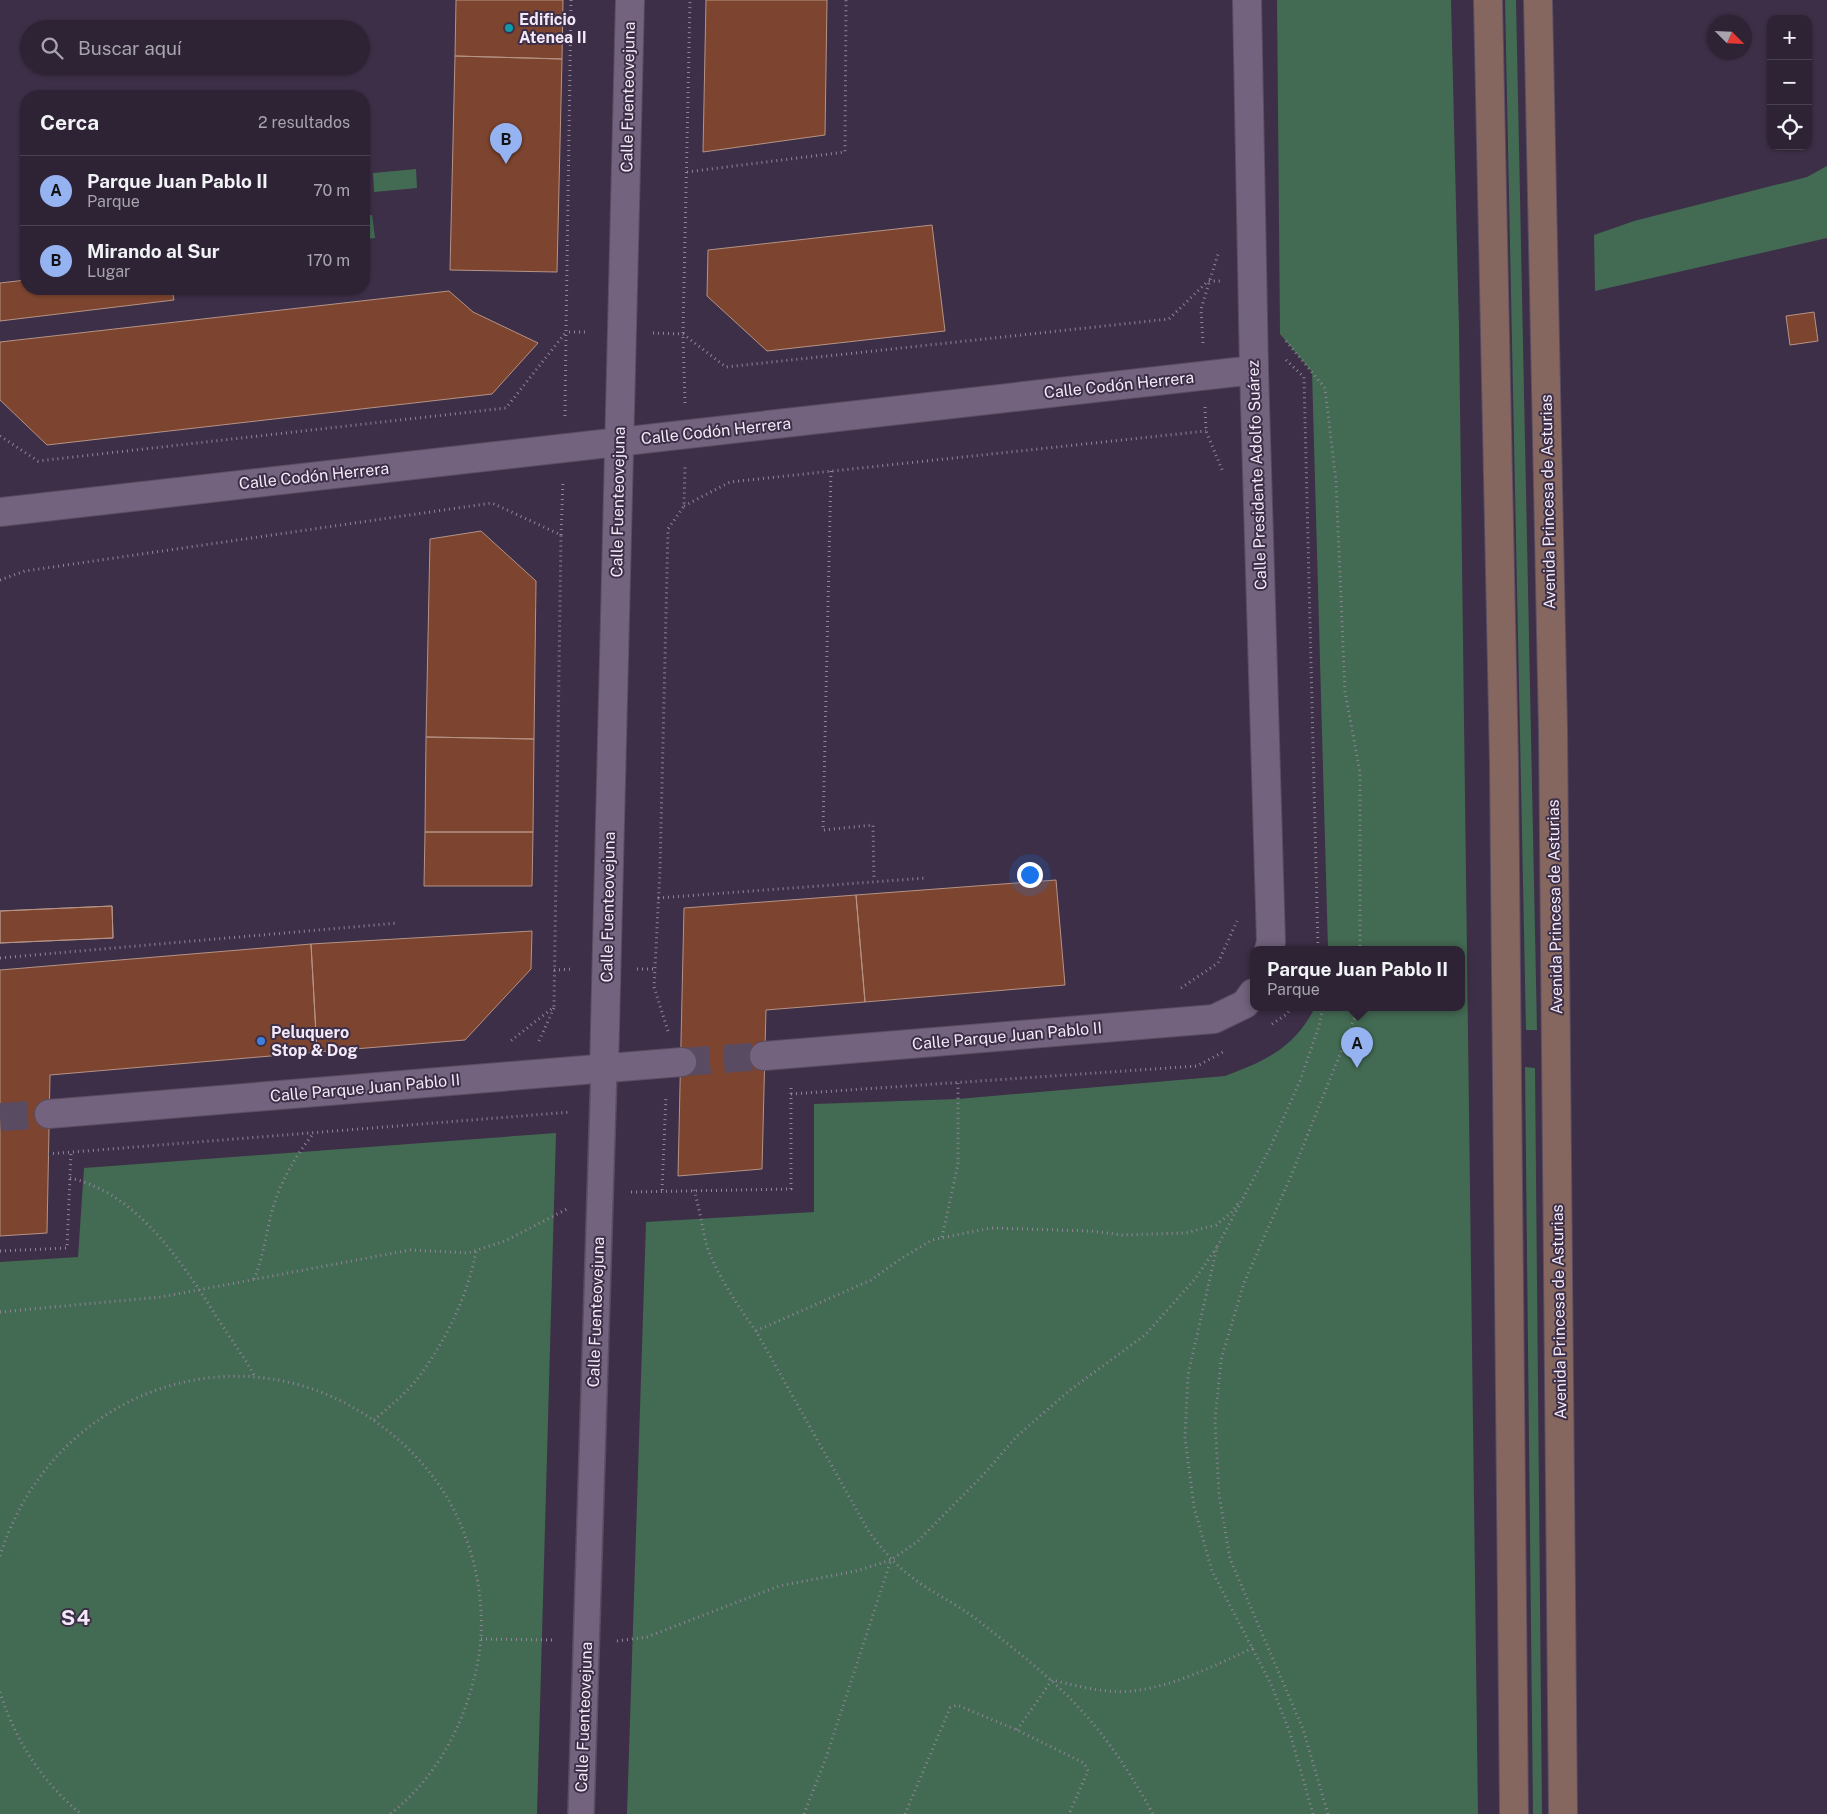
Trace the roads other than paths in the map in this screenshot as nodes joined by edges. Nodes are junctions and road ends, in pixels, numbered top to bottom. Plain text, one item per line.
1 (630, 0) edge
2 (1247, 0) edge
3 (1488, 0) edge
4 (1538, 0) edge
5 (1254, 370) junction
6 (619, 442) junction
7 (0, 512) edge
8 (1269, 946) edge
9 (1249, 998) edge
10 (764, 1056) tunnel mouth
11 (675, 1063) tunnel mouth
12 (604, 1069) junction
13 (49, 1114) tunnel mouth
14 (581, 1814) edge
15 (1514, 1814) edge
16 (1563, 1814) edge

1 - 6 street, Calle Fuenteovejuna
2 - 5 street, Calle Presidente Adolfo Suárez
3 - 15 main road
4 - 16 main road, Avenida Princesa de Asturias
5 - 6 street, Calle Codón Herrera
5 - 8 street, Calle Presidente Adolfo Suárez
6 - 7 street, Calle Codón Herrera
6 - 12 street, Calle Fuenteovejuna
9 - 10 street, Calle Parque Juan Pablo II
11 - 12 street, Calle Parque Juan Pablo II
12 - 13 street, Calle Parque Juan Pablo II
12 - 14 street, Calle Fuenteovejuna

